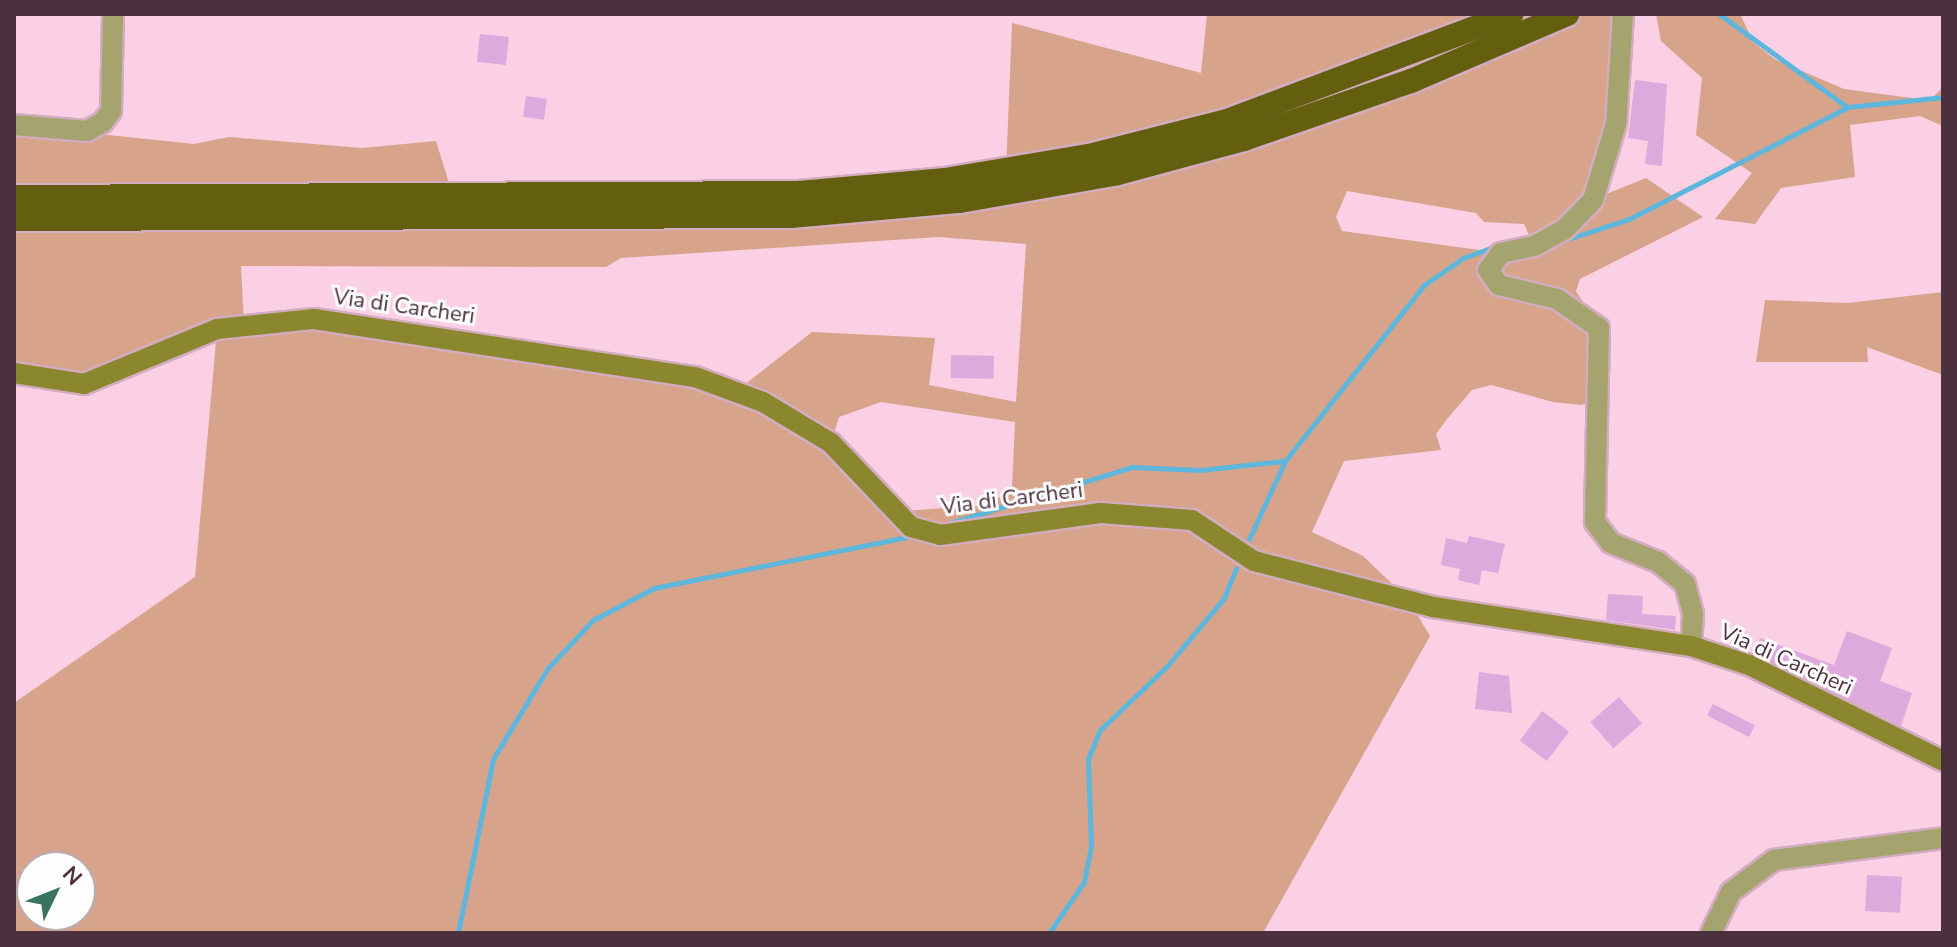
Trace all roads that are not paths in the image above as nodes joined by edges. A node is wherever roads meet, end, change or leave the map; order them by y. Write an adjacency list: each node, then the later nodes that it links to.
1 (113, 14): 5 (street)
2 (1512, 14): 6 (highway)
3 (1567, 14): 7 (highway)
4 (1623, 14): 9 (street)
5 (14, 125)
6 (14, 197)
7 (14, 219)
8 (14, 373): 9 (street, Via di Carcheri)
9 (1691, 646): 10 (street, Via di Carcheri)
10 (1943, 761)
11 (1943, 838): 12 (street)
12 (1711, 933)

